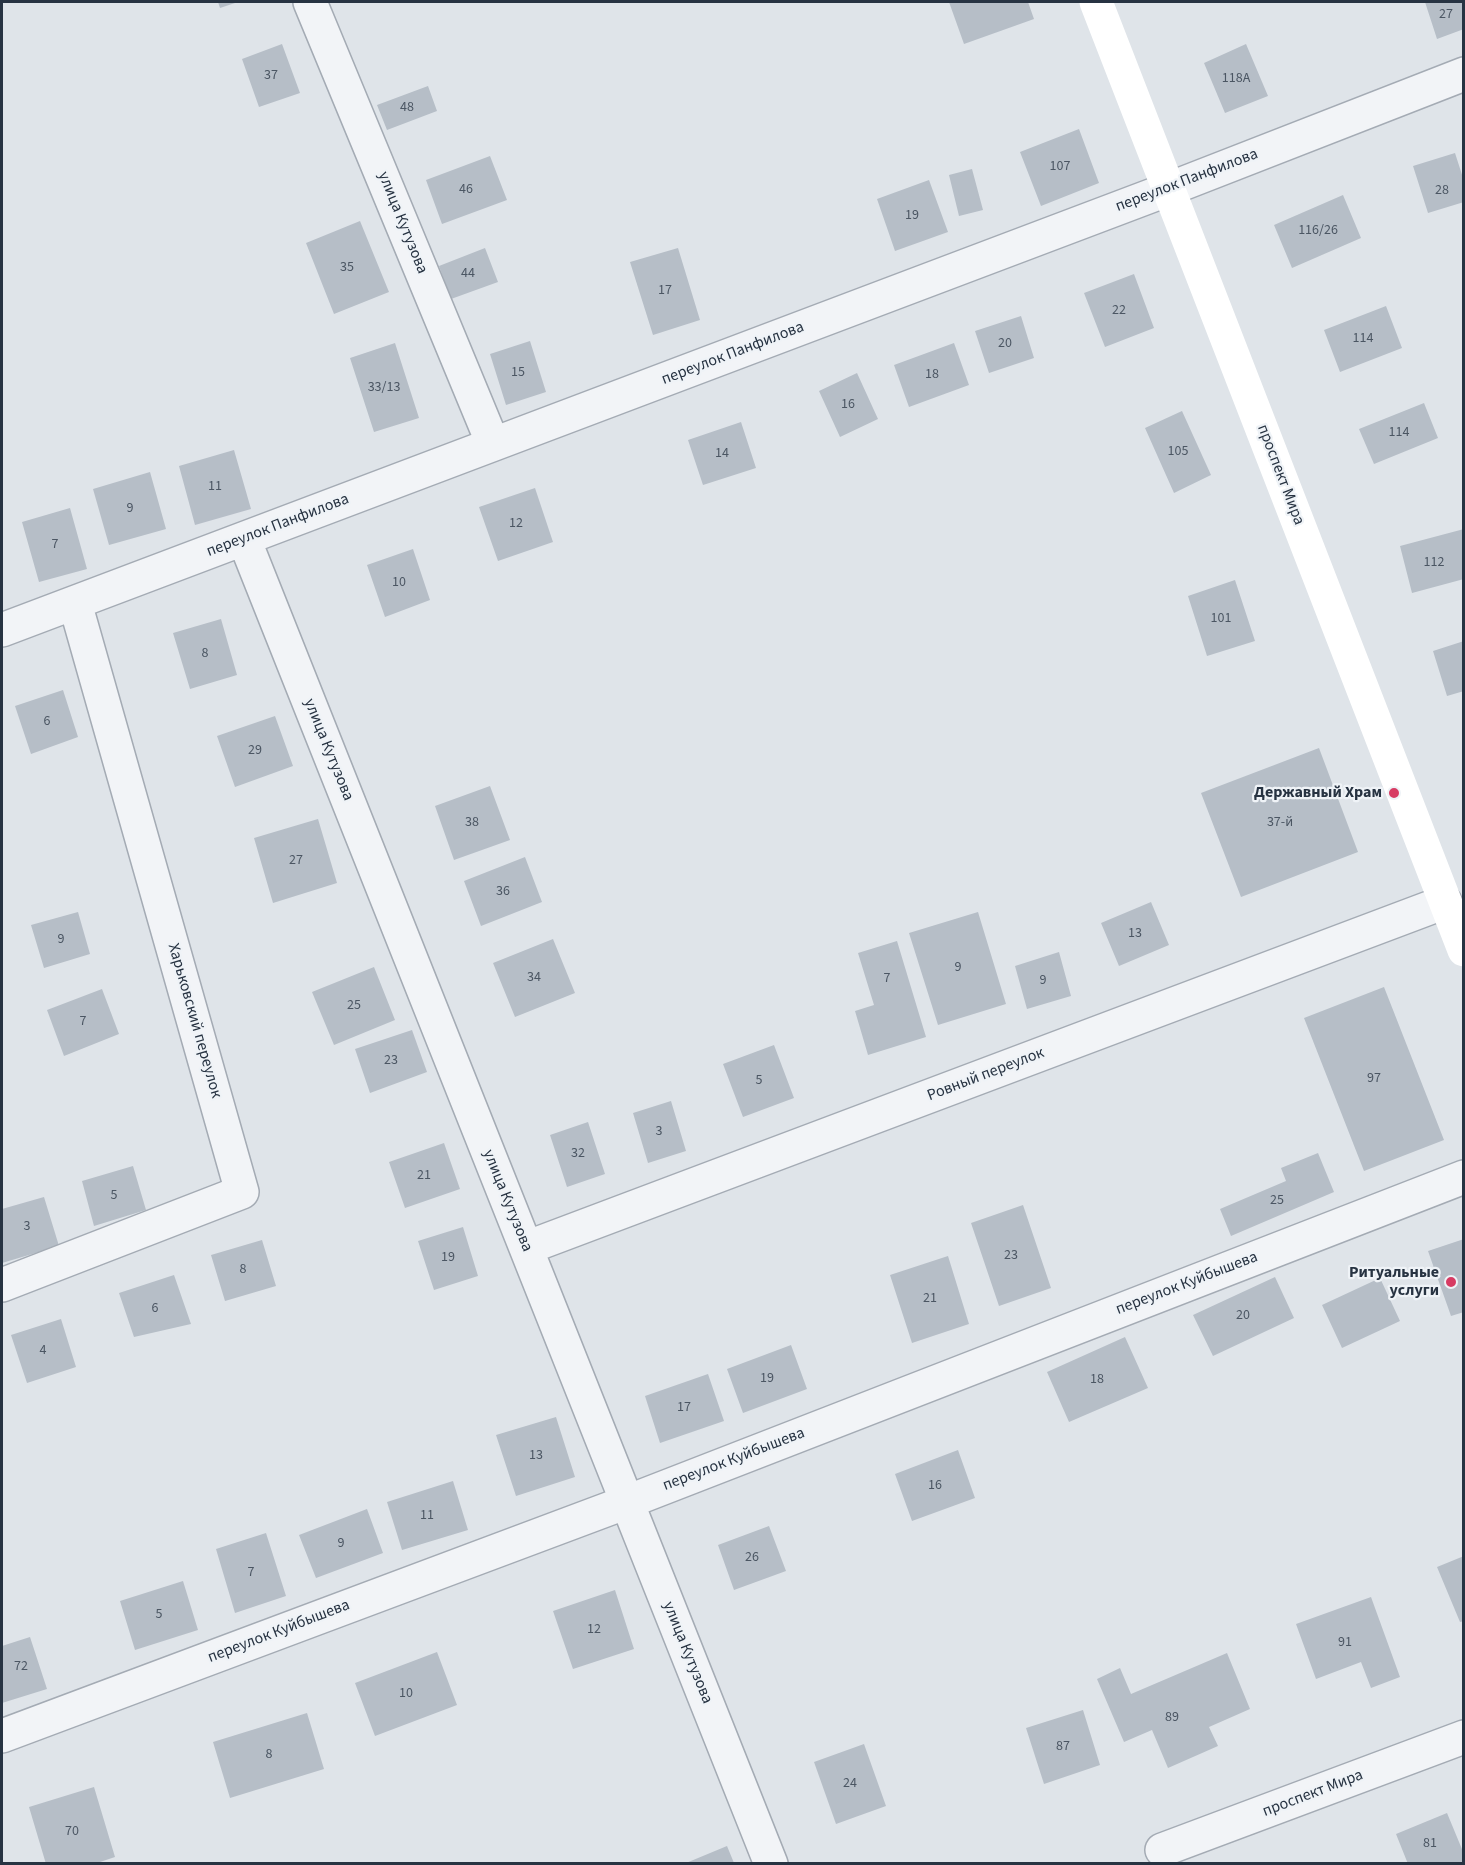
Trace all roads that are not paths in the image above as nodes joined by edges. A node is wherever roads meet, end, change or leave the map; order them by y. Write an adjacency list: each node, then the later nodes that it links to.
1 (310, 2): 5 (street, улица Кутузова)
2 (1096, 2): 4 (main road, проспект Мира)
3 (1464, 74): 4 (street, переулок Панфилова)
4 (1169, 189): 5 (street, переулок Панфилова); 9 (main road, проспект Мира)
5 (493, 444): 6 (street, переулок Панфилова)
6 (244, 539): 7 (street, переулок Панфилова); 12 (street, улица Кутузова)
7 (75, 603): 8 (street, переулок Панфилова); 13 (street, Харьковский переулок)
8 (2, 630)
9 (1445, 902): 10 (main road, проспект Мира); 12 (street, Ровный переулок)
10 (1464, 950)
11 (1464, 1177): 14 (street, переулок Куйбышева)
12 (526, 1248): 14 (street, улица Кутузова)
13 (2, 1285)
14 (627, 1502): 15 (street, переулок Куйбышева); 18 (street, улица Кутузова)
15 (2, 1736)
16 (1464, 1737): 17 (street, проспект Мира)
17 (1162, 1850)
18 (771, 1863)

